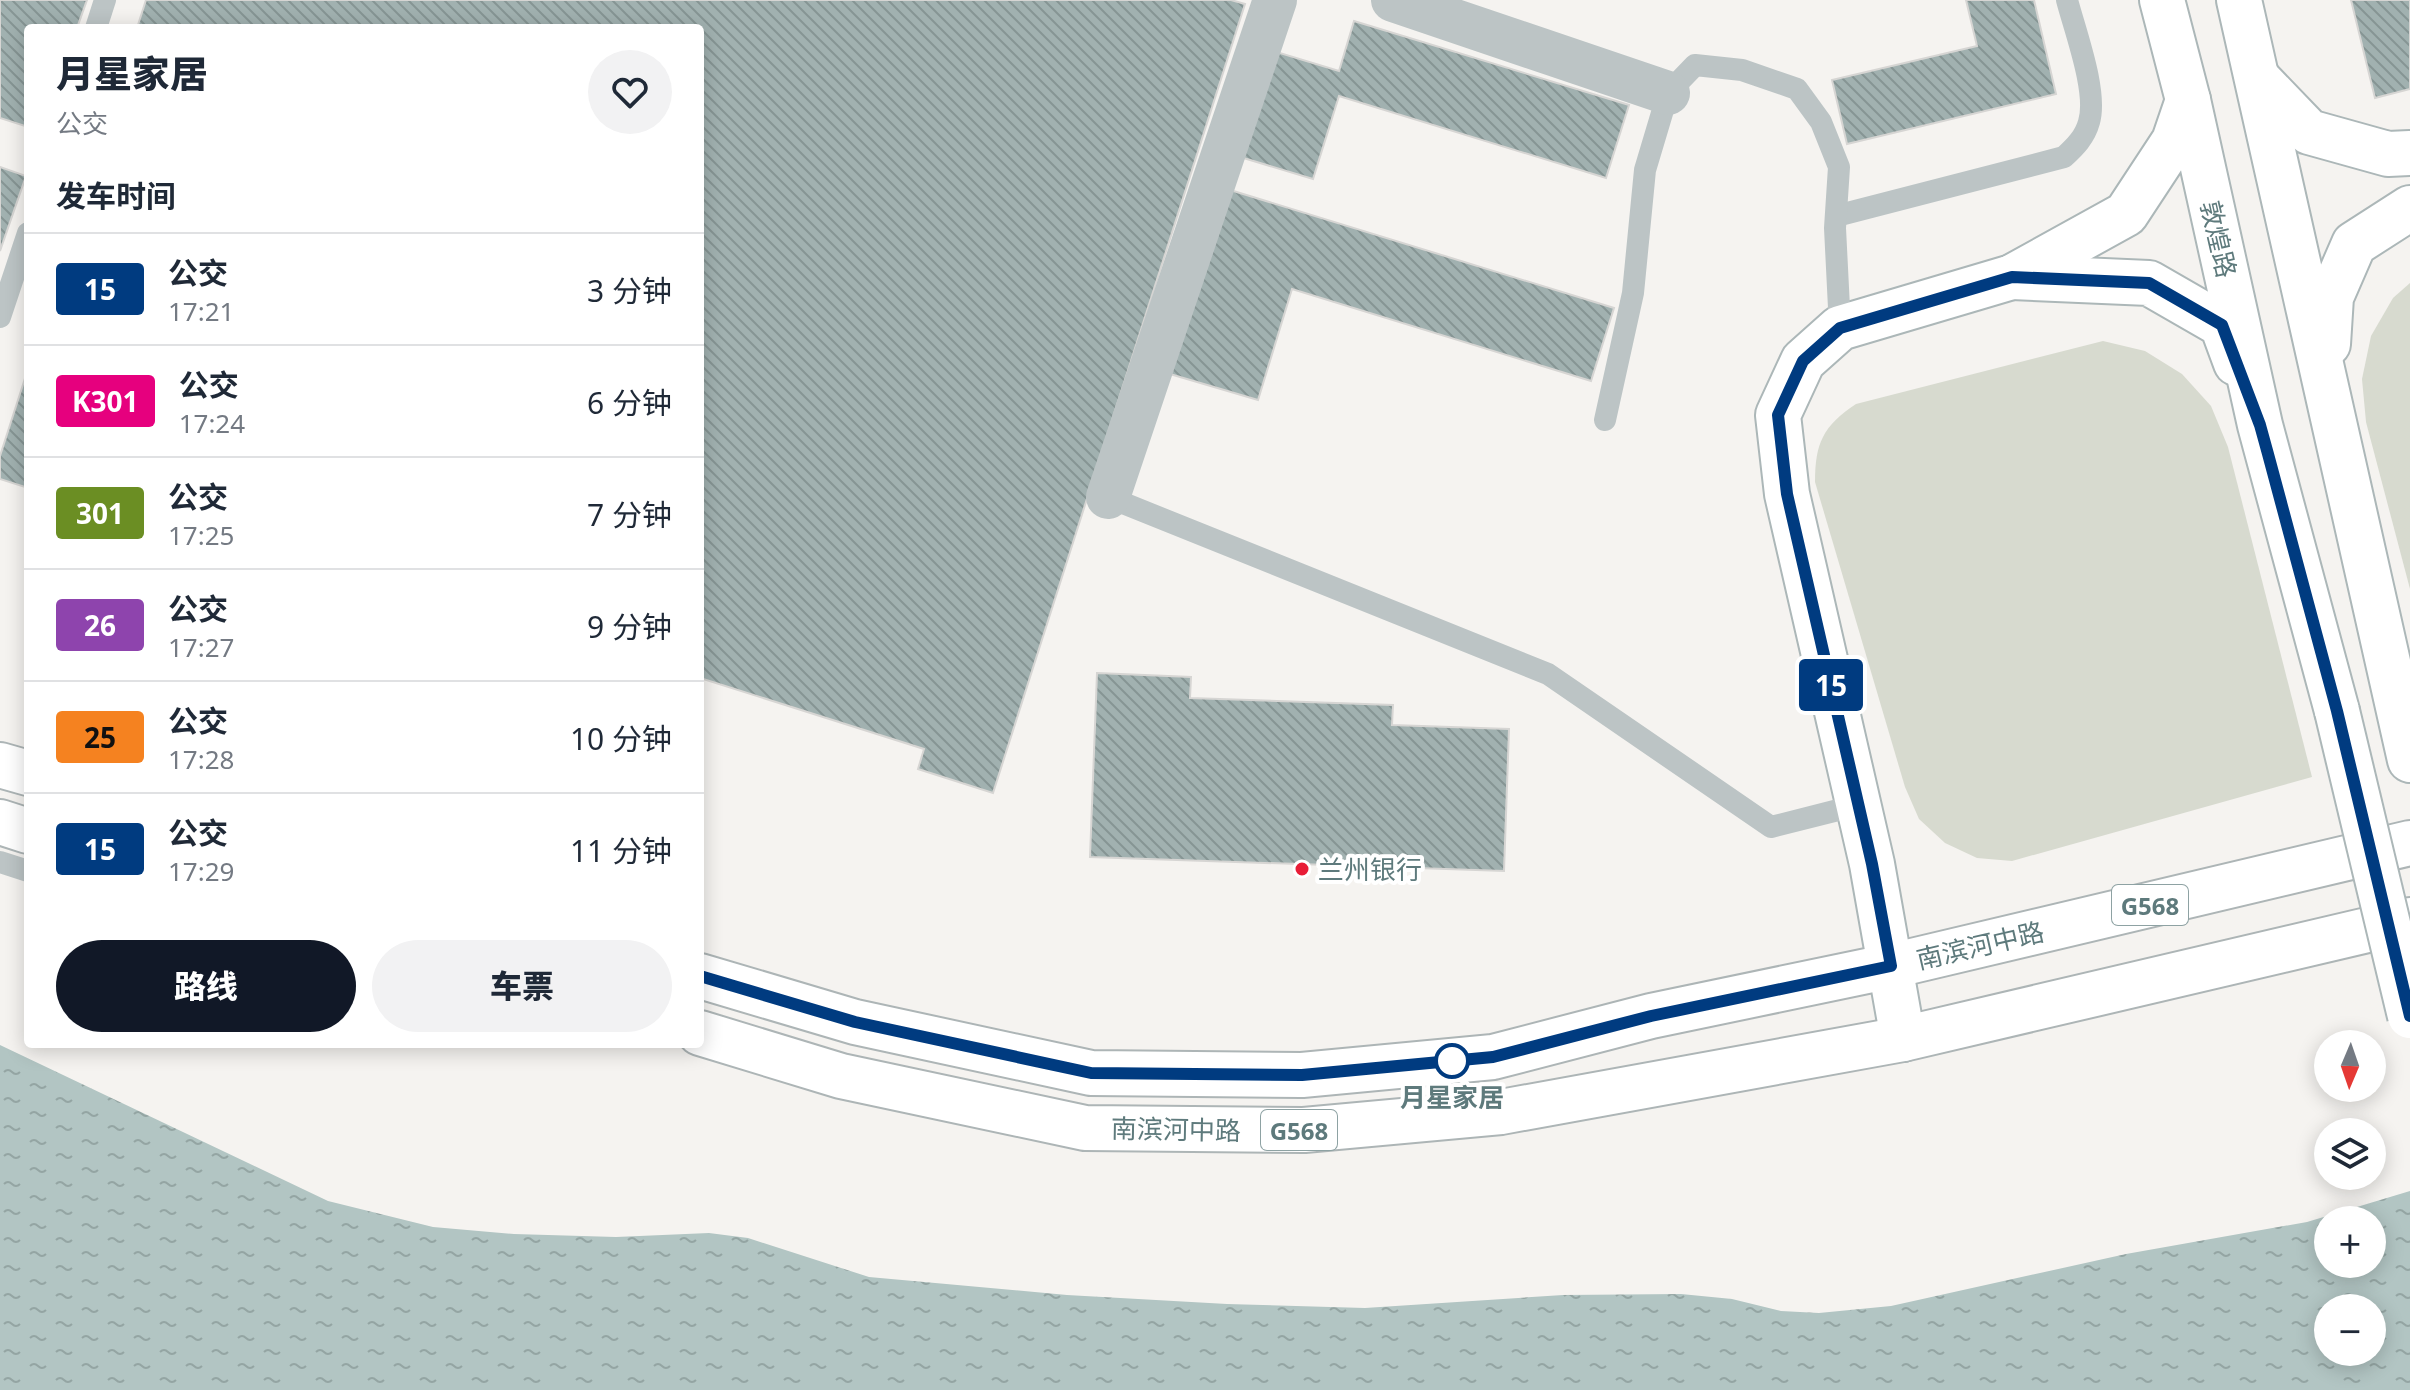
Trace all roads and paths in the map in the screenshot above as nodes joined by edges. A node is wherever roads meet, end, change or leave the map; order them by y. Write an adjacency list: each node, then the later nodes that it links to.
1 (105, 0): 7 (lane)
2 (1275, 0): 21 (street)
3 (1393, 0): 9 (street)
4 (2067, 0): 13 (lane)
5 (2162, 0): 10 (main road, 敦煌路)
6 (2239, 0): 8 (main road)
7 (97, 24)
8 (2258, 79): 11 (main road); 18 (main road)
9 (1668, 93): 13 (lane); 19 (lane)
10 (2188, 100): 15 (main road); 20 (main road, 敦煌路)
11 (2410, 153)
12 (2410, 208): 18 (main road)
13 (1836, 216): 17 (lane)
14 (24, 245): 16 (lane)
15 (2012, 277): 17 (main road); 20 (main road)
16 (0, 317)
17 (1840, 328): 25 (main road)
18 (2325, 379): 22 (main road)
19 (1605, 420)
20 (2260, 425): 34 (main road, 敦煌路, bridge)
21 (1108, 497): 25 (lane)
22 (2410, 760)
23 (0, 765): 24 (main road)
24 (24, 772)
25 (1858, 805): 32 (main road)
26 (0, 822): 27 (main road)
27 (24, 830)
28 (2410, 843): 32 (main road, 南滨河中路 / G568)
29 (0, 862): 30 (lane)
30 (24, 870)
31 (2410, 920): 36 (main road, 南滨河中路 / G568)
32 (1891, 966): 33 (main road, 南滨河中路 / G568); 36 (main road)
33 (704, 977)
34 (2410, 1016)
35 (704, 1034): 36 (main road, 南滨河中路 / G568)
36 (1903, 1039)

